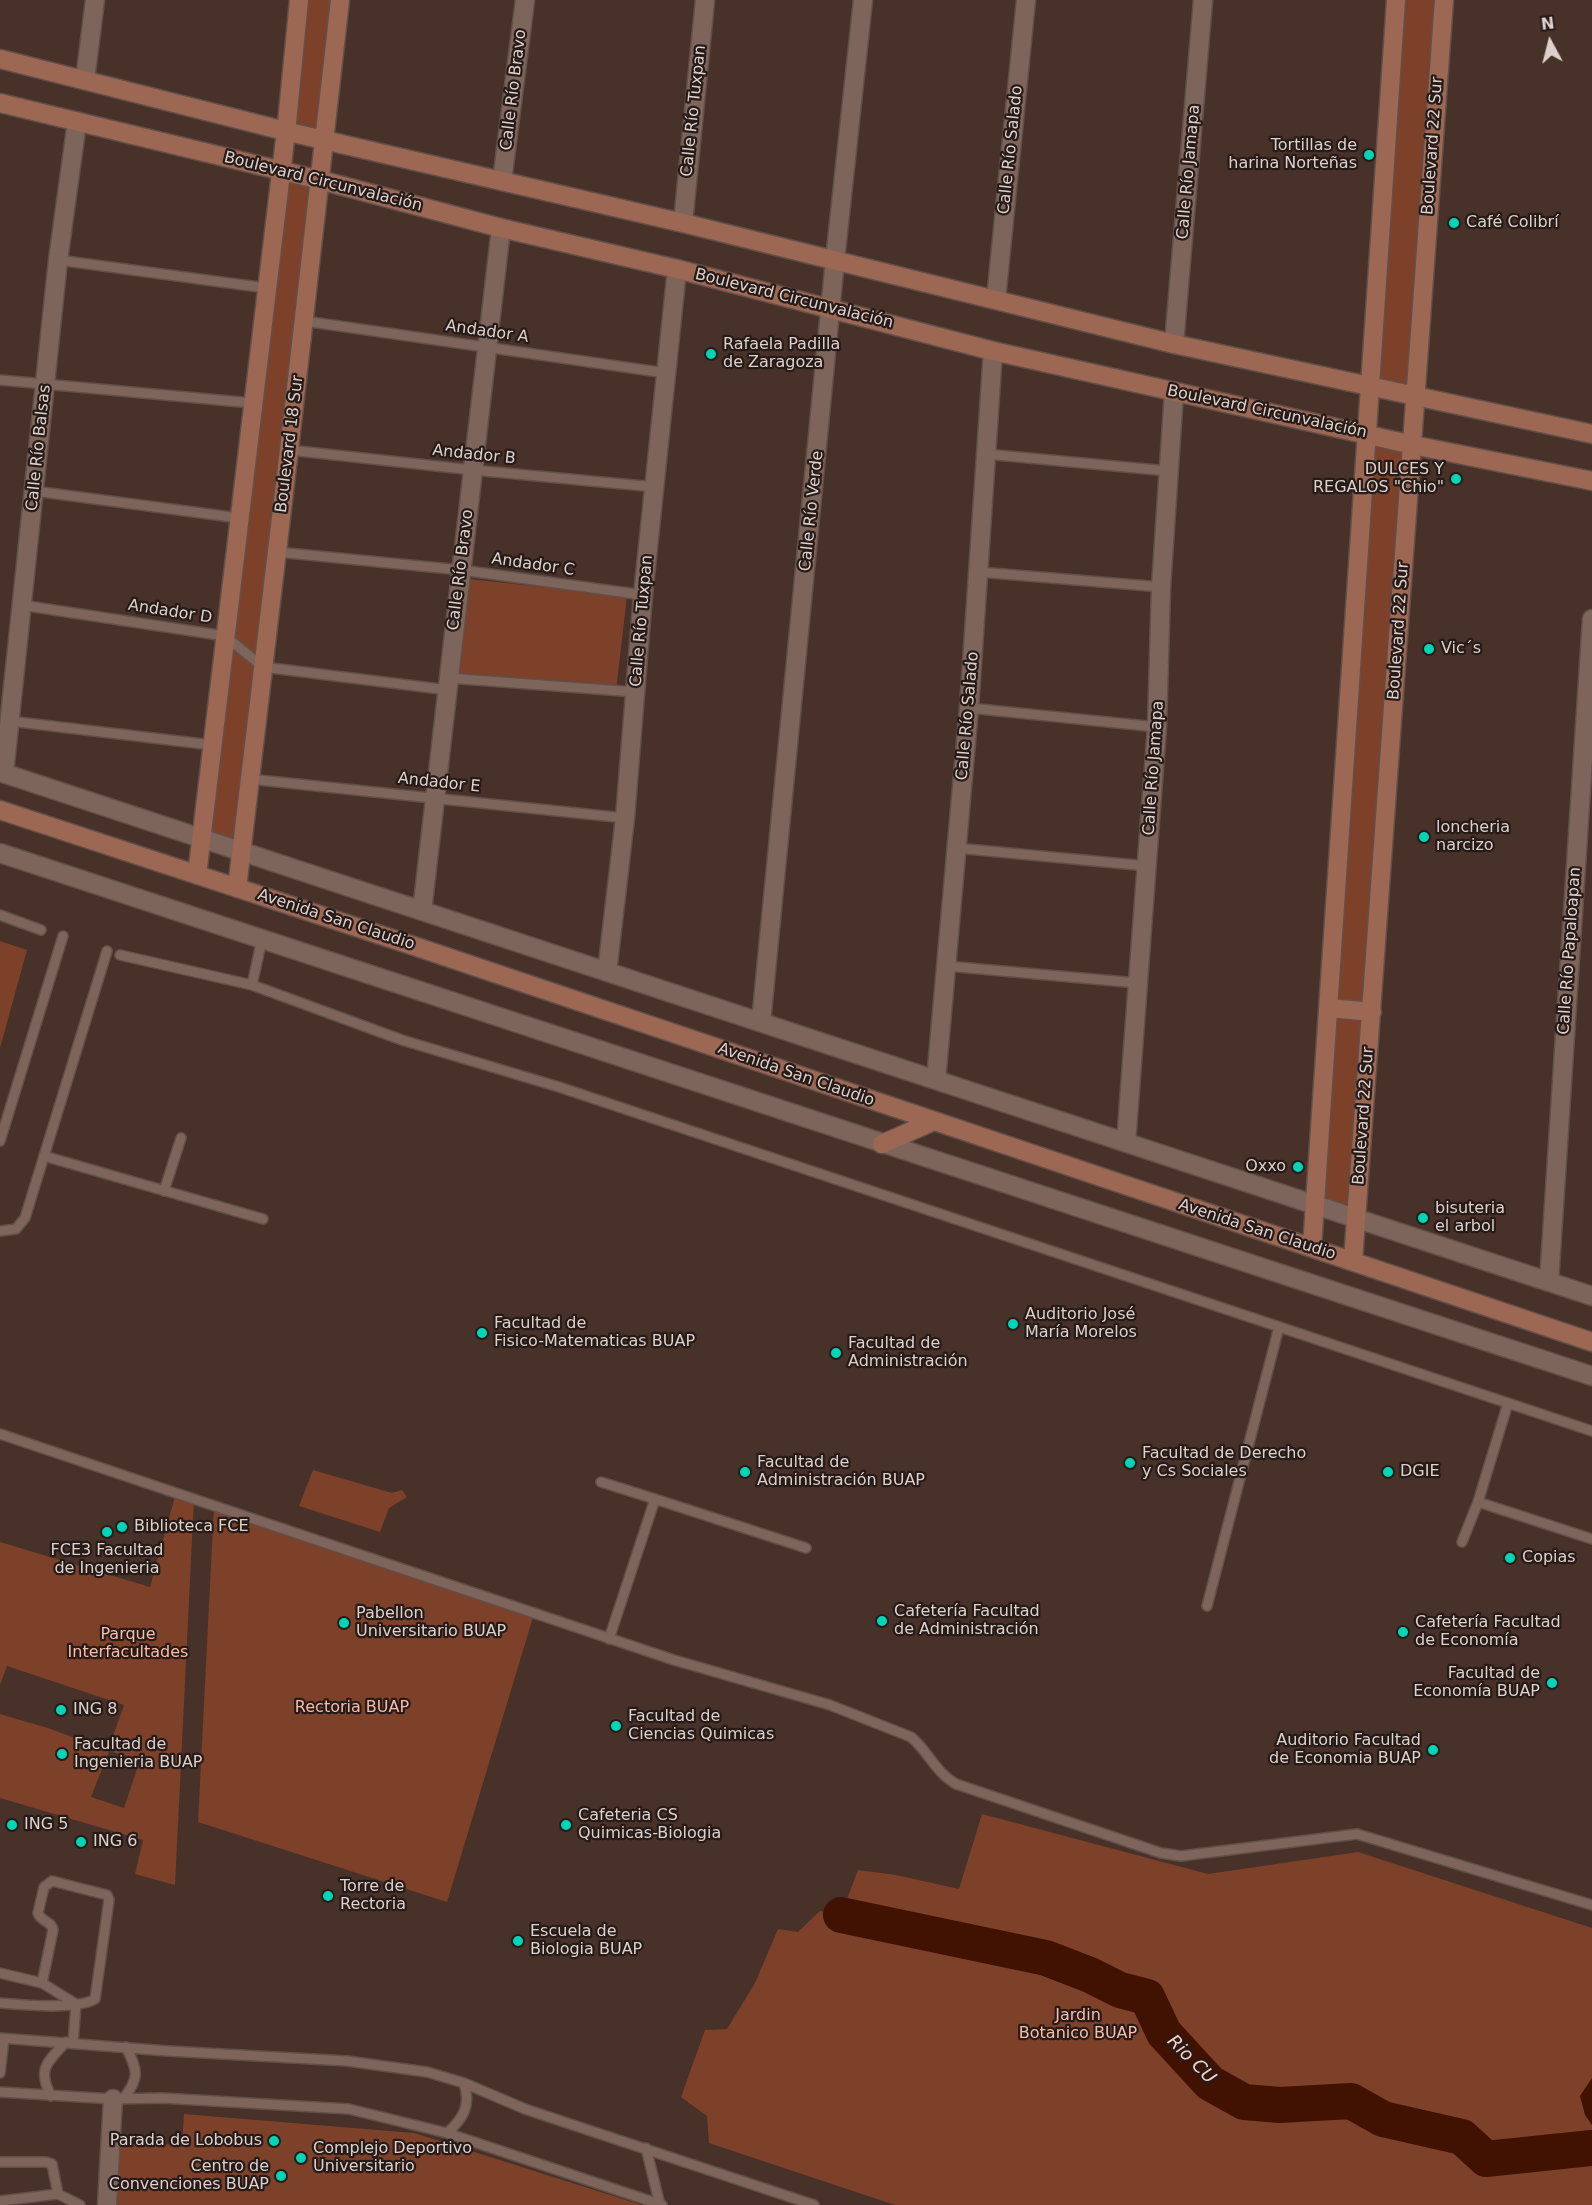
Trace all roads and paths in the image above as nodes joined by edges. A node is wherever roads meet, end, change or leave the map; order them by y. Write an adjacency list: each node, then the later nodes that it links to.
1 (95, 0): 12 (street)
2 (299, 0): 15 (street)
3 (340, 0): 16 (street, Boulevard 18 Sur)
4 (525, 0): 19 (street, Calle Río Bravo)
5 (705, 0): 20 (street, Calle Río Tuxpan)
6 (863, 0): 23 (street, Calle Río Verde)
7 (1026, 0): 26 (street, Calle Río Salado)
8 (1203, 0): 29 (street, Calle Río Jamapa)
9 (1396, 0): 35 (street)
10 (1444, 0): 37 (street, Boulevard 22 Sur)
11 (0, 59): 12 (street)
12 (85, 80): 15 (street)
13 (0, 103): 14 (street, Boulevard Circunvalación)
14 (77, 122): 17 (street, Boulevard Circunvalación); 22 (street, Calle Río Balsas)
15 (285, 131): 16 (street); 17 (street)
16 (324, 141): 18 (street, Boulevard 18 Sur); 19 (street)
17 (281, 171): 18 (street, Boulevard Circunvalación); 25 (street)
18 (320, 180): 21 (street, Boulevard Circunvalación); 28 (street, Boulevard 18 Sur)
19 (502, 181): 20 (street)
20 (683, 223): 23 (street)
21 (501, 228): 24 (street, Boulevard Circunvalación); 30 (street, Calle Río Bravo)
22 (58, 260): 25 (lane); 34 (street, Calle Río Balsas)
23 (835, 260): 26 (street); 27 (street, Calle Río Verde)
24 (677, 269): 27 (street, Boulevard Circunvalación); 32 (street, Calle Río Tuxpan)
25 (266, 288): 38 (street)
26 (996, 299): 29 (street)
27 (832, 308): 31 (street, Boulevard Circunvalación); 90 (street, Calle Río Verde)
28 (304, 321): 30 (lane, Andador A); 42 (street, Boulevard 18 Sur)
29 (1174, 344): 35 (street)
30 (487, 347): 32 (lane, Andador A); 44 (street, Calle Río Bravo)
31 (993, 351): 36 (street, Boulevard Circunvalación); 43 (street, Calle Río Salado)
32 (666, 373): 47 (street, Calle Río Tuxpan)
33 (0, 380): 34 (lane)
34 (46, 384): 38 (lane); 48 (street, Calle Río Balsas)
35 (1371, 386): 37 (street); 39 (street)
36 (1174, 392): 39 (street, Boulevard Circunvalación); 45 (street, Calle Río Jamapa)
37 (1414, 396): 40 (street); 41 (street, Boulevard 22 Sur)
38 (252, 402): 49 (street)
39 (1368, 434): 41 (street, Boulevard Circunvalación); 88 (street)
40 (1592, 434)
41 (1413, 445): 46 (street, Boulevard Circunvalación); 89 (street, Boulevard 22 Sur)
42 (290, 450): 44 (lane, Andador B); 50 (street, Boulevard 18 Sur)
43 (986, 454): 45 (lane); 52 (street, Calle Río Salado)
44 (473, 470): 47 (lane, Andador B); 51 (street, Calle Río Bravo)
45 (1168, 471): 53 (street, Calle Río Jamapa)
46 (1592, 481)
47 (656, 487): 54 (street, Calle Río Tuxpan)
48 (34, 491): 49 (lane); 55 (street, Calle Río Balsas)
49 (239, 518): 57 (street)
50 (277, 552): 51 (lane, Andador C); 58 (street, Boulevard 18 Sur)
51 (461, 570): 54 (lane, Andador C); 59 (street, Calle Río Bravo)
52 (979, 572): 53 (lane); 61 (street, Calle Río Salado)
53 (1161, 587): 63 (street, Calle Río Jamapa)
54 (643, 595): 60 (street, Calle Río Tuxpan)
55 (21, 604): 57 (lane, Andador D); 62 (street, Calle Río Balsas)
56 (1592, 619): 105 (street, Calle Río Papaloapan)
57 (225, 636): 58 (lane, Andador D); 64 (street)
58 (263, 667): 59 (lane); 66 (street, Boulevard 18 Sur)
59 (448, 684): 60 (lane); 67 (street, Calle Río Bravo)
60 (635, 692): 69 (street, Calle Río Tuxpan)
61 (969, 708): 63 (lane); 71 (street, Calle Río Salado)
62 (9, 720): 64 (lane); 65 (street, Calle Río Balsas)
63 (1158, 727): 74 (street, Calle Río Jamapa)
64 (212, 745): 70 (street)
65 (2, 773): 70 (street)
66 (249, 779): 67 (lane, Andador E); 72 (street, Boulevard 18 Sur)
67 (435, 798): 69 (lane, Andador E); 77 (street, Calle Río Bravo)
68 (0, 810): 75 (street, Avenida San Claudio)
69 (625, 818): 85 (street, Calle Río Tuxpan)
70 (201, 838): 72 (street); 75 (street)
71 (956, 848): 74 (lane); 84 (street, Calle Río Salado)
72 (241, 851): 76 (street, Boulevard 18 Sur); 77 (street)
73 (0, 853): 81 (street, Avenida San Claudio)
74 (1147, 866): 86 (street, Calle Río Jamapa)
75 (196, 875): 76 (street, Avenida San Claudio)
76 (237, 888): 92 (street, Avenida San Claudio)
77 (422, 911): 85 (street)
78 (0, 915): 79 (lane)
79 (40, 930)
80 (63, 936): 94 (lane)
81 (262, 939): 87 (lane); 96 (street, Avenida San Claudio)
82 (107, 951): 97 (lane)
83 (120, 955): 87 (lane)
84 (946, 966): 86 (lane); 91 (street, Calle Río Salado)
85 (607, 972): 90 (street)
86 (1138, 984): 95 (street, Calle Río Jamapa)
87 (252, 985): 107 (lane)
88 (1329, 1008): 89 (street); 99 (street)
89 (1372, 1012): 101 (street, Boulevard 22 Sur)
90 (760, 1022): 91 (street)
91 (936, 1080): 95 (street)
92 (933, 1121): 96 (street); 103 (street, Avenida San Claudio)
93 (182, 1138): 98 (lane)
94 (0, 1141)
95 (1126, 1143): 99 (street)
96 (882, 1144): 109 (street, Avenida San Claudio)
97 (44, 1156): 98 (lane); 102 (lane)
98 (164, 1191): 100 (lane)
99 (1315, 1205): 101 (street); 103 (street)
100 (263, 1219)
101 (1357, 1219): 104 (street, Boulevard 22 Sur); 105 (street)
102 (0, 1231)
103 (1312, 1248): 104 (street, Avenida San Claudio)
104 (1353, 1262): 108 (street, Avenida San Claudio)
105 (1549, 1282): 106 (street)
106 (1592, 1296)
107 (1279, 1327): 110 (lane); 119 (lane)
108 (1592, 1342)
109 (1592, 1376)
110 (1508, 1403): 111 (lane); 115 (lane)
111 (1592, 1431)
112 (0, 1434): 120 (lane)
113 (601, 1482): 114 (lane)
114 (655, 1499): 118 (lane); 120 (lane)
115 (1478, 1502): 116 (lane); 117 (lane)
116 (1592, 1539)
117 (1462, 1542)
118 (806, 1548)
119 (1207, 1606)
120 (609, 1639): 121 (lane)
121 (1592, 1905)
122 (0, 1973): 123 (lane)
123 (42, 1983): 125 (lane); 125 (lane)
124 (0, 2003): 125 (lane)
125 (76, 2004): 127 (lane)
126 (2, 2038): 127 (lane); 129 (lane)
127 (69, 2043): 128 (lane); 132 (lane)
128 (126, 2047): 130 (lane); 133 (lane)
129 (0, 2073)
130 (464, 2084): 134 (lane); 135 (lane)
131 (0, 2092): 132 (lane)
132 (51, 2096): 133 (lane)
133 (118, 2099): 134 (lane); 140 (street)
134 (447, 2133): 141 (lane)
135 (646, 2148): 141 (lane); 142 (lane)
136 (0, 2162): 137 (lane)
137 (58, 2194): 138 (lane); 139 (lane)
138 (0, 2200)
139 (80, 2205)
140 (107, 2205)
141 (661, 2205)
142 (814, 2205)

